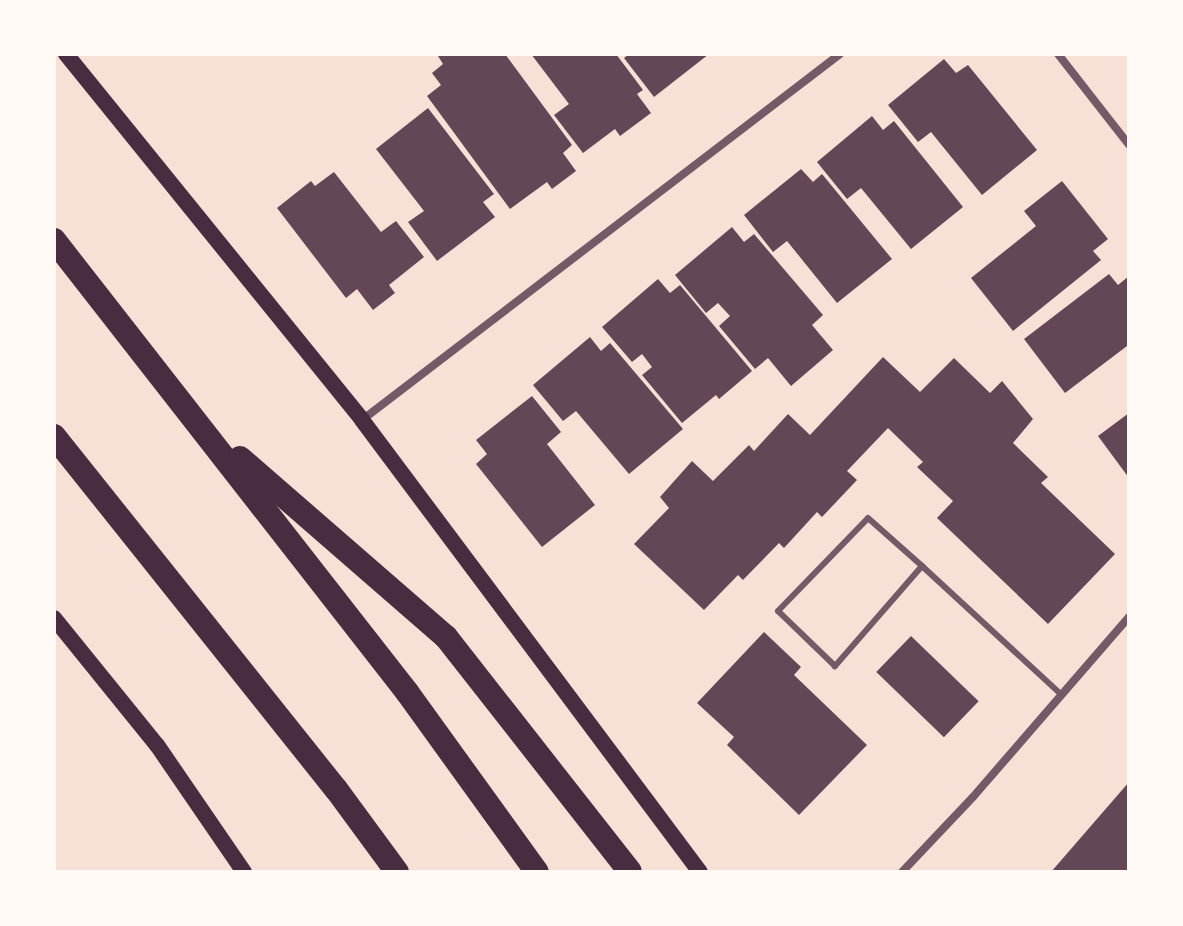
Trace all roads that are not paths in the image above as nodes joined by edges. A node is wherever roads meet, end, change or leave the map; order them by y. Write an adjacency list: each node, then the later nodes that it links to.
1 (66, 54): 6 (main road)
2 (840, 54): 6 (street)
3 (1058, 54): 4 (street)
4 (1129, 145)
5 (54, 240): 7 (highway)
6 (362, 420): 19 (main road)
7 (199, 422): 17 (highway); 18 (highway)
8 (54, 436): 13 (highway)
9 (922, 566): 9 (lane); 12 (lane)
10 (1129, 617): 12 (street)
11 (54, 618): 14 (main road)
12 (1062, 695): 20 (street)
13 (336, 789): 15 (highway); 16 (highway)
14 (244, 872)
15 (375, 872)
16 (397, 872)
17 (537, 872)
18 (630, 872)
19 (700, 872)
20 (902, 872)

